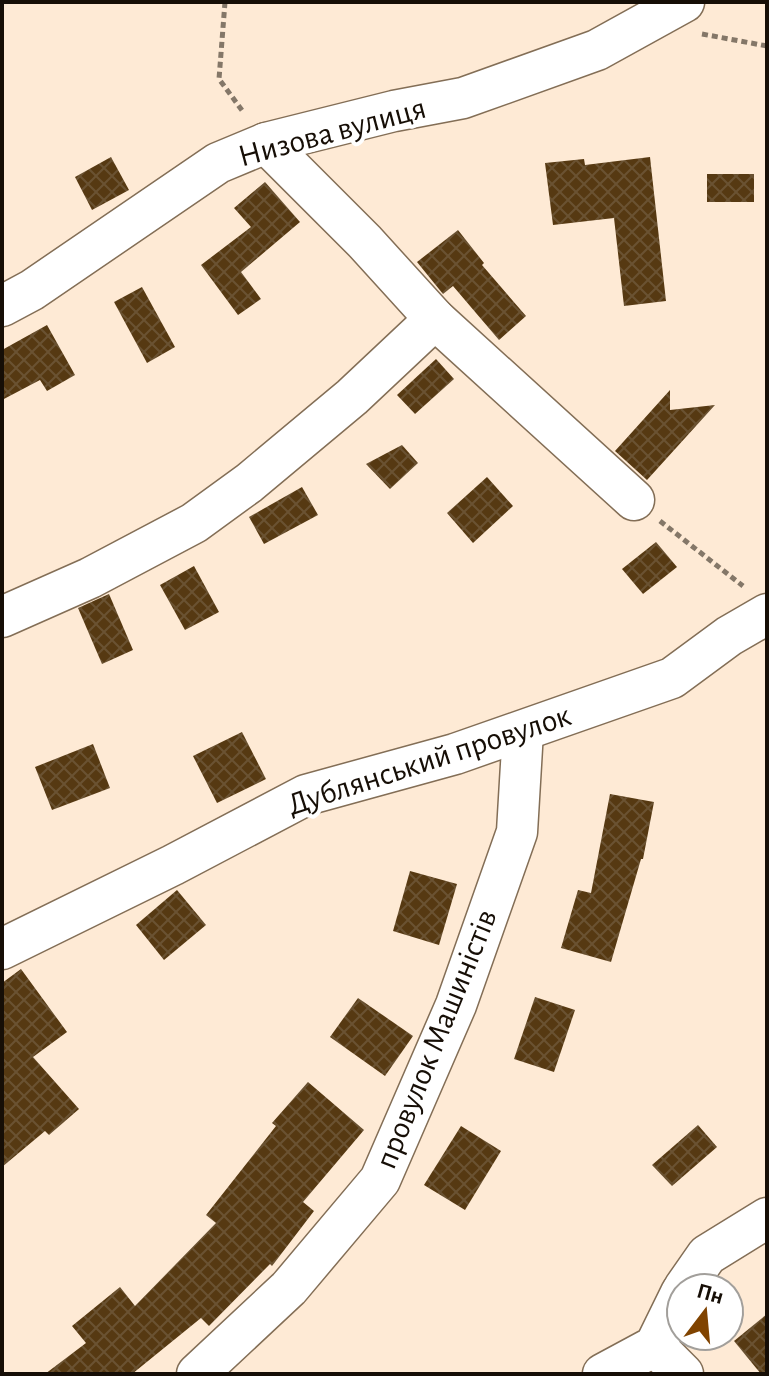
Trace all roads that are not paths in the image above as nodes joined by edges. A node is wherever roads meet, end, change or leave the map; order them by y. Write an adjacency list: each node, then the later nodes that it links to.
1 (684, 2): 2 (street, Низова вулиця)
2 (266, 143): 3 (street, Низова вулиця); 4 (street)
3 (2, 306)
4 (435, 319): 5 (street); 7 (street)
5 (634, 500)
6 (761, 605): 8 (street, Дублянський провулок)
7 (2, 617)
8 (523, 731): 9 (street, Дублянський провулок); 14 (street, провулок Машиністів)
9 (2, 949)
10 (767, 1218): 11 (street)
11 (695, 1272)
12 (665, 1326): 13 (street)
13 (655, 1346): 15 (street); 16 (street)
14 (197, 1374)
15 (603, 1374)
16 (683, 1374)

